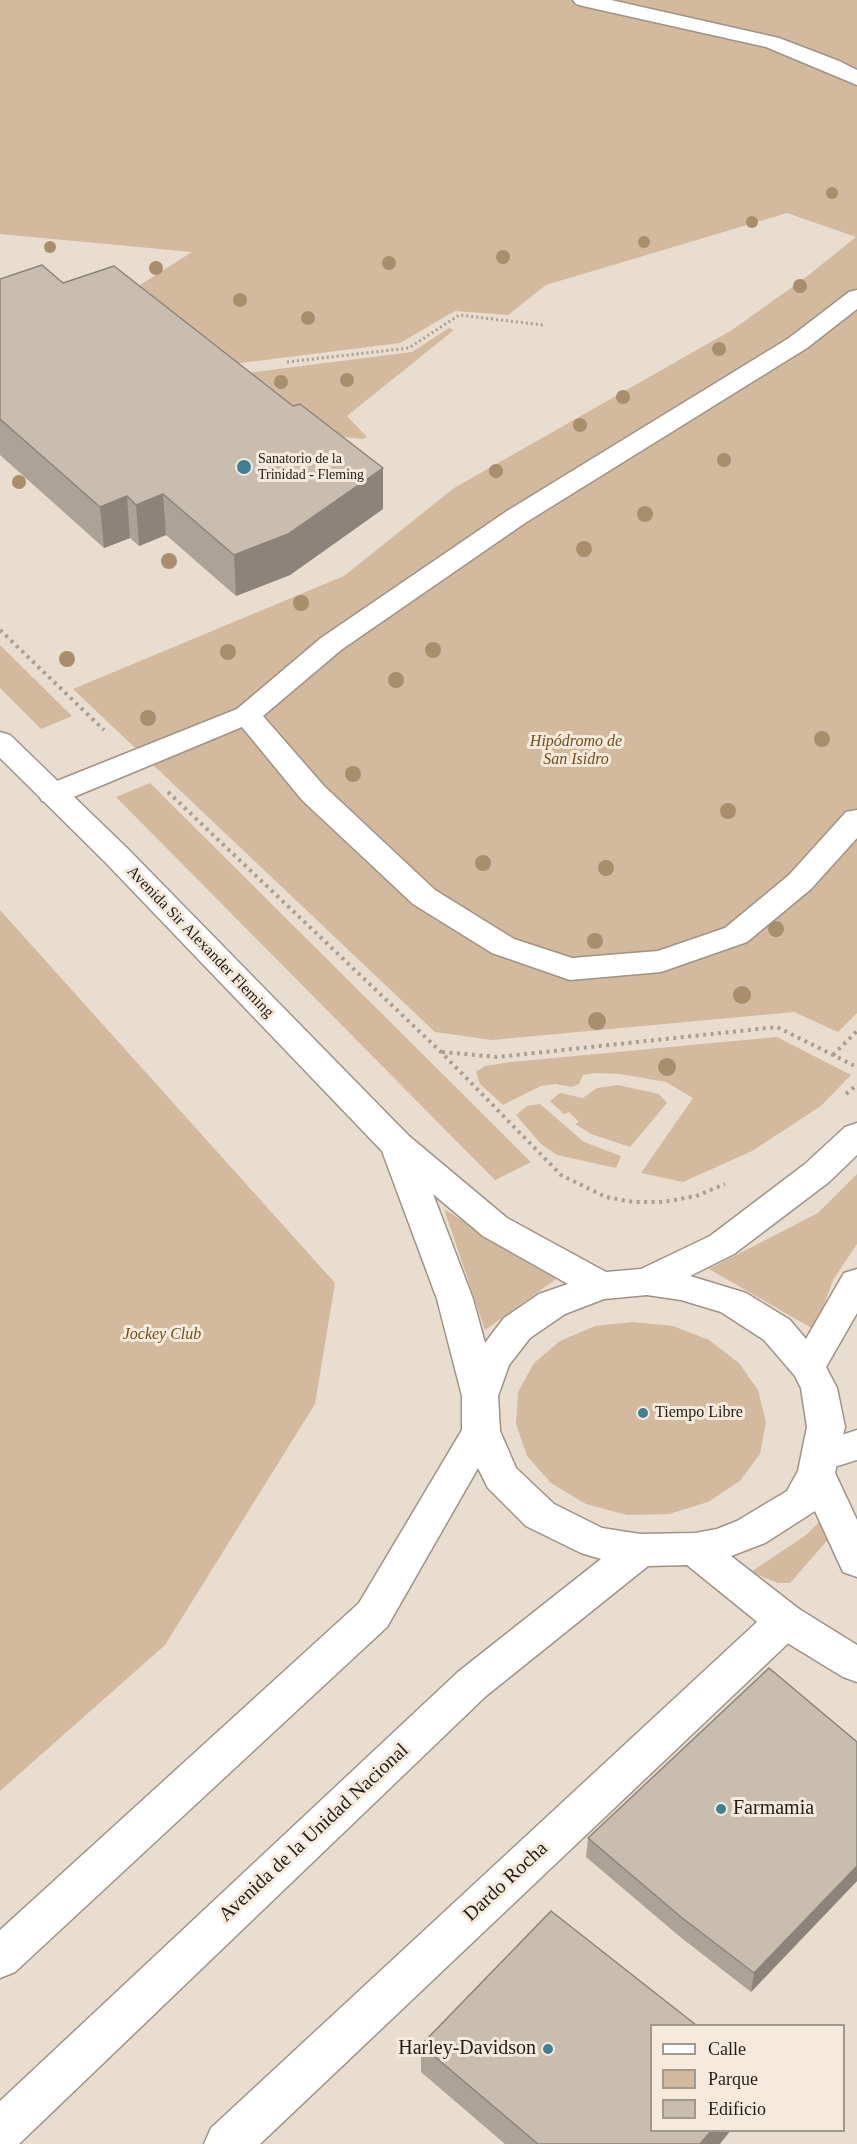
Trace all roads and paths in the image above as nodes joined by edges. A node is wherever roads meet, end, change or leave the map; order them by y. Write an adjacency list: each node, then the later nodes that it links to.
1 (583, 0): 2 (main road)
2 (857, 79)
3 (857, 297): 7 (main road)
4 (543, 325): 5 (path)
5 (287, 362)
6 (0, 630): 9 (path)
7 (247, 715): 9 (main road); 11 (main road)
8 (0, 741): 10 (main road, Avenida Sir Alexander Fleming)
9 (135, 760): 10 (main road); 13 (path)
10 (53, 794): 19 (main road, Avenida Sir Alexander Fleming)
11 (857, 819)
12 (857, 1031): 14 (path)
13 (441, 1052): 14 (path); 20 (path)
14 (833, 1055): 15 (path)
15 (857, 1067)
16 (857, 1085): 17 (path)
17 (839, 1100)
18 (857, 1135): 21 (main road)
19 (397, 1145): 23 (main road, Avenida Sir Alexander Fleming); 25 (main road, Avenida Sir Alexander Fleming)
20 (731, 1182)
21 (647, 1282): 23 (main road); 24 (main road)
22 (857, 1282): 24 (main road)
23 (601, 1286): 25 (main road)
24 (808, 1367): 27 (main road)
25 (480, 1414): 29 (main road, Avenida Sir Alexander Fleming); 33 (main road)
26 (857, 1446): 27 (main road)
27 (819, 1465): 28 (main road, Avenida Sir Alexander Fleming); 30 (main road)
28 (694, 1549): 29 (main road, Avenida Sir Alexander Fleming); 31 (main road)
29 (640, 1550): 34 (main road, Avenida de la Unidad Nacional)
30 (857, 1561)
31 (785, 1621): 32 (main road); 35 (main road, Dardo Rocha)
32 (857, 1665)
33 (0, 1958)
34 (0, 2131)
35 (227, 2144)

